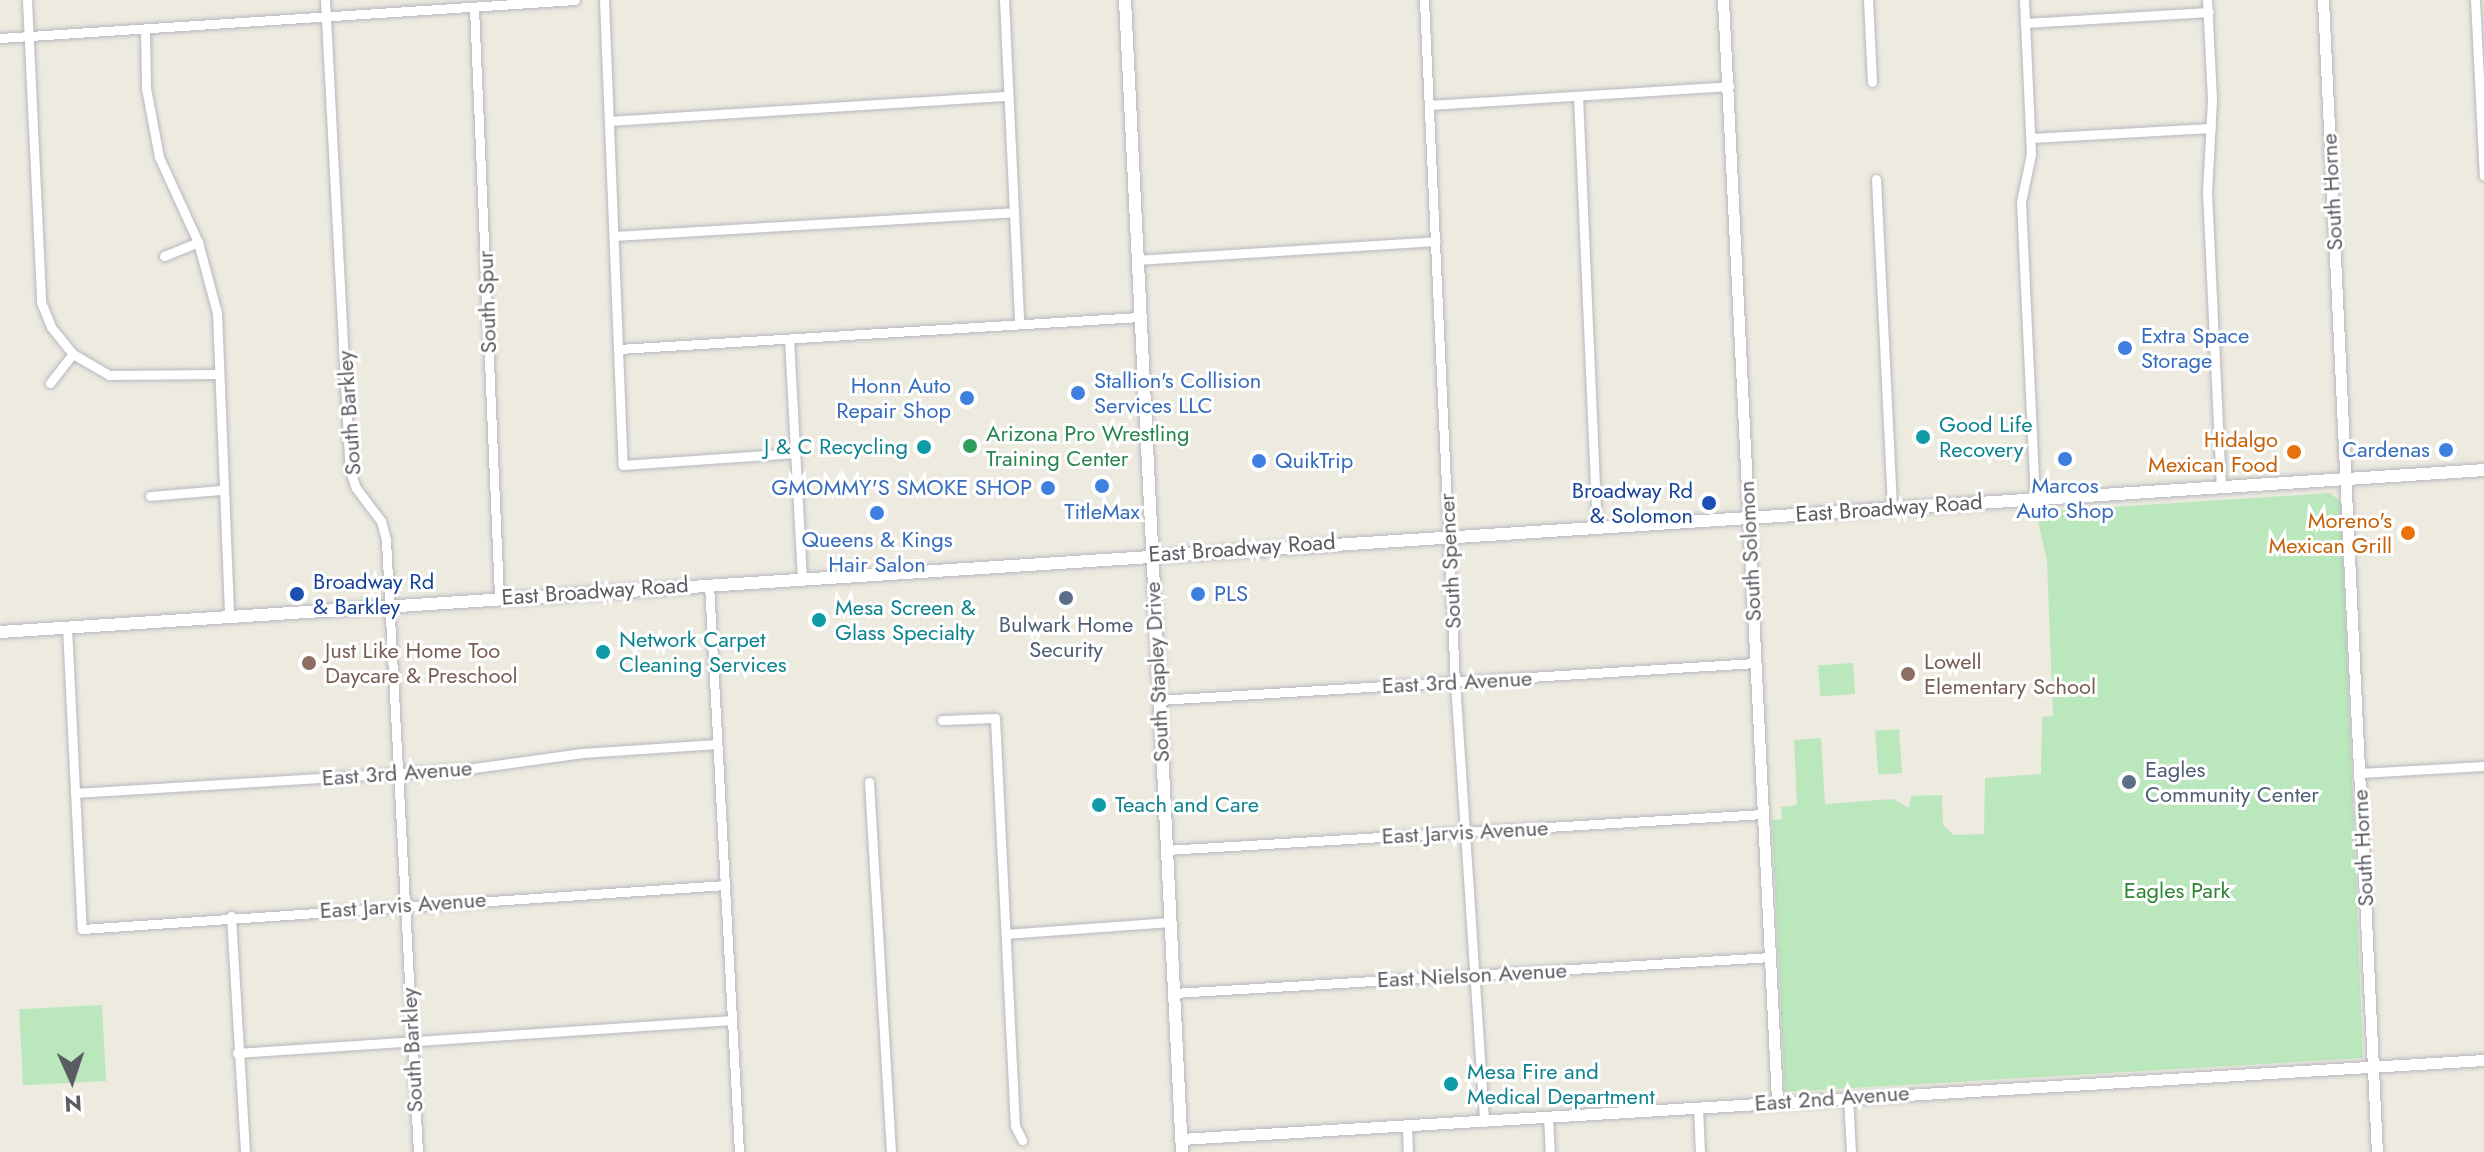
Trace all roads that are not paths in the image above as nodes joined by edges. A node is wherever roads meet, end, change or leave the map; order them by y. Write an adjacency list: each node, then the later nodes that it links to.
1 (27, 0): 19 (street)
2 (325, 0): 16 (street, South Barkley)
3 (575, 0): 14 (street)
4 (604, 0): 26 (street)
5 (1004, 0): 23 (street)
6 (1125, 0): 36 (main road, South Stapley Drive)
7 (1424, 0): 25 (street, South Spencer)
8 (1723, 0): 22 (street, South Solomon)
9 (1868, 0): 21 (street)
10 (2024, 0): 17 (street)
11 (2207, 0): 15 (street)
12 (2323, 0): 46 (street, South Horne)
13 (2475, 0): 29 (street)
14 (474, 7): 16 (street); 58 (street, South Spur)
15 (2209, 12): 17 (street); 27 (street)
16 (326, 17): 18 (street); 59 (street, South Barkley)
17 (2025, 23): 28 (street)
18 (145, 30): 19 (street); 34 (street)
19 (28, 36): 20 (street); 41 (street)
20 (0, 38)
21 (1872, 82)
22 (1729, 86): 24 (street); 52 (street, South Solomon)
23 (1008, 96): 26 (street); 31 (street)
24 (1578, 96): 25 (street); 53 (street)
25 (1430, 105): 33 (street, South Spencer)
26 (609, 121): 32 (street)
27 (2211, 128): 28 (street); 47 (street)
28 (2031, 138): 50 (street)
29 (2484, 176)
30 (1876, 179): 51 (street)
31 (1013, 212): 32 (street); 38 (street)
32 (614, 236): 40 (street)
33 (1435, 241): 36 (street); 54 (street, South Spencer)
34 (198, 242): 35 (street); 42 (street)
35 (164, 256)
36 (1136, 260): 37 (main road, South Stapley Drive)
37 (1139, 317): 38 (street); 55 (main road, South Stapley Drive)
38 (1019, 324): 39 (street)
39 (789, 339): 40 (street); 44 (street)
40 (619, 349): 44 (street)
41 (73, 354): 42 (street); 43 (street)
42 (218, 374): 48 (street)
43 (50, 383)
44 (795, 453): 56 (street)
45 (2484, 470): 46 (main road, East Broadway Road)
46 (2346, 479): 47 (main road, East Broadway Road); 69 (street, South Horne)
47 (2221, 487): 50 (main road, East Broadway Road)
48 (222, 490): 49 (street); 60 (street)
49 (150, 496)
50 (2035, 498): 51 (main road, East Broadway Road)
51 (1892, 508): 52 (main road, East Broadway Road)
52 (1749, 517): 53 (main road, East Broadway Road); 63 (street, South Solomon)
53 (1597, 526): 54 (main road, East Broadway Road)
54 (1449, 535): 55 (main road, East Broadway Road); 64 (street, South Spencer)
55 (1150, 553): 56 (main road, East Broadway Road); 65 (main road, South Stapley Drive)
56 (802, 578): 57 (main road, East Broadway Road)
57 (709, 584): 58 (main road, East Broadway Road); 67 (street)
58 (499, 597): 59 (main road, East Broadway Road)
59 (390, 606): 60 (main road, East Broadway Road); 70 (street, South Barkley)
60 (229, 616): 61 (main road, East Broadway Road)
61 (67, 627): 62 (main road, East Broadway Road); 72 (street)
62 (0, 632)
63 (1756, 663): 64 (street, East 3rd Avenue); 73 (street, South Solomon)
64 (1455, 682): 65 (street, East 3rd Avenue); 74 (street, South Spencer)
65 (1159, 700): 75 (main road, South Stapley Drive)
66 (942, 720): 80 (street)
67 (717, 744): 70 (street, East 3rd Avenue); 76 (street)
68 (2484, 766): 69 (street)
69 (2360, 773): 88 (street, South Horne)
70 (398, 774): 72 (street, East 3rd Avenue); 77 (street, South Barkley)
71 (869, 782): 100 (street)
72 (75, 793): 78 (street, East Jarvis Avenue)
73 (1764, 814): 74 (street, East Jarvis Avenue); 81 (street, South Solomon)
74 (1465, 832): 75 (street, East Jarvis Avenue); 82 (street, South Spencer)
75 (1166, 850): 79 (main road, South Stapley Drive)
76 (725, 885): 77 (street, East Jarvis Avenue); 84 (street)
77 (404, 905): 78 (street, East Jarvis Avenue); 85 (street, South Barkley)
78 (231, 916): 86 (street)
79 (1170, 922): 80 (street); 83 (main road, South Stapley Drive)
80 (1006, 934): 95 (street)
81 (1771, 957): 82 (street, East Nielson Avenue); 90 (street, South Solomon)
82 (1477, 975): 83 (street, East Nielson Avenue); 93 (street, South Spencer)
83 (1174, 993): 96 (main road, South Stapley Drive)
84 (732, 1020): 85 (street); 99 (street)
85 (411, 1042): 86 (street); 98 (street, South Barkley)
86 (237, 1053): 97 (street)
87 (2484, 1060): 88 (street, East 2nd Avenue)
88 (2373, 1067): 89 (street, East 2nd Avenue); 105 (street, South Horne)
89 (1848, 1097): 90 (street, East 2nd Avenue); 104 (street)
90 (1777, 1101): 91 (street, East 2nd Avenue)
91 (1698, 1107): 92 (street, East 2nd Avenue); 103 (street)
92 (1548, 1117): 93 (street, East 2nd Avenue); 102 (street)
93 (1484, 1122): 94 (street, East 2nd Avenue)
94 (1407, 1127): 96 (street, East 2nd Avenue); 101 (street)
95 (1022, 1140)
96 (1182, 1146)
97 (245, 1152)
98 (418, 1152)
99 (739, 1152)
100 (891, 1152)
101 (1408, 1152)
102 (1550, 1152)
103 (1700, 1152)
104 (1851, 1152)
105 (2377, 1152)

